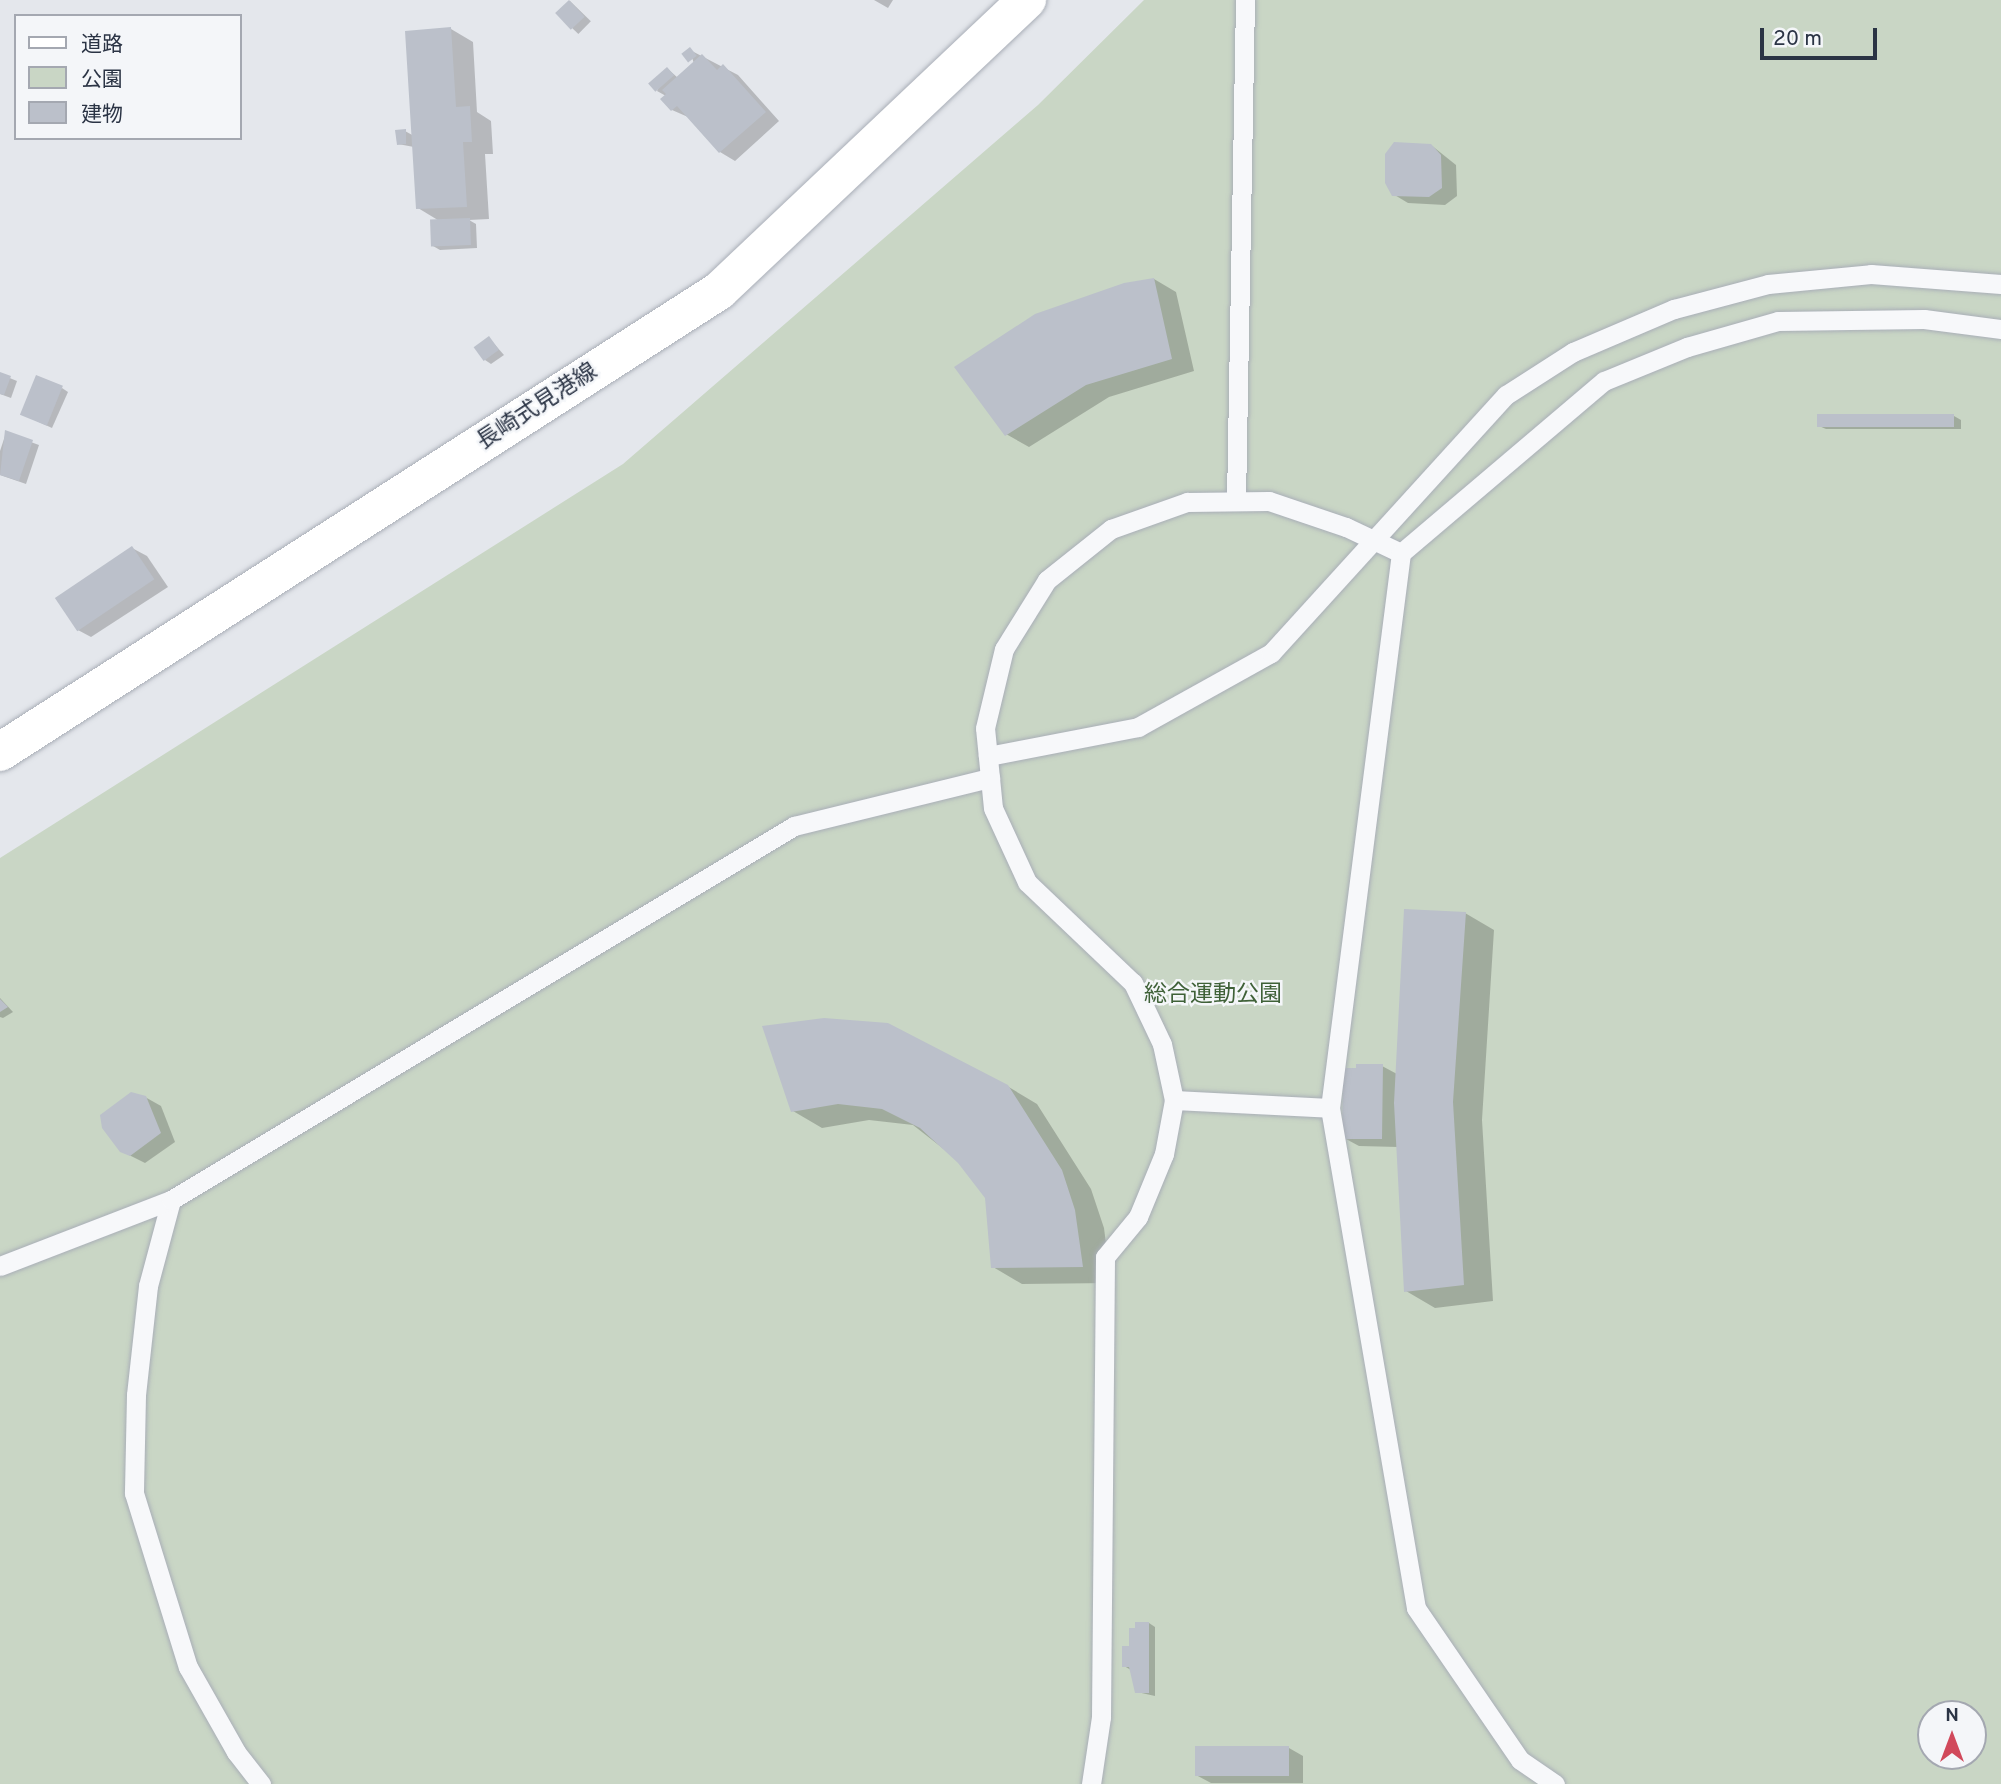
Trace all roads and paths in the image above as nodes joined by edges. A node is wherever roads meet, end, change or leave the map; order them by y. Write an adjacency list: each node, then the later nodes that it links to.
1 (1027, 0): 8 (main road, 長崎式見港線)
2 (1245, 0): 5 (lane)
3 (2001, 284): 6 (lane)
4 (2001, 329): 7 (lane)
5 (1236, 501): 6 (lane); 9 (lane)
6 (1374, 540): 7 (lane); 9 (lane)
7 (1401, 553): 12 (lane)
8 (0, 752)
9 (988, 756): 10 (lane)
10 (990, 778): 11 (lane); 13 (lane)
11 (1174, 1100): 12 (lane); 16 (lane)
12 (1330, 1108): 17 (lane)
13 (171, 1200): 14 (lane); 15 (lane)
14 (0, 1266)
15 (261, 1784)
16 (1091, 1784)
17 (1555, 1784)

